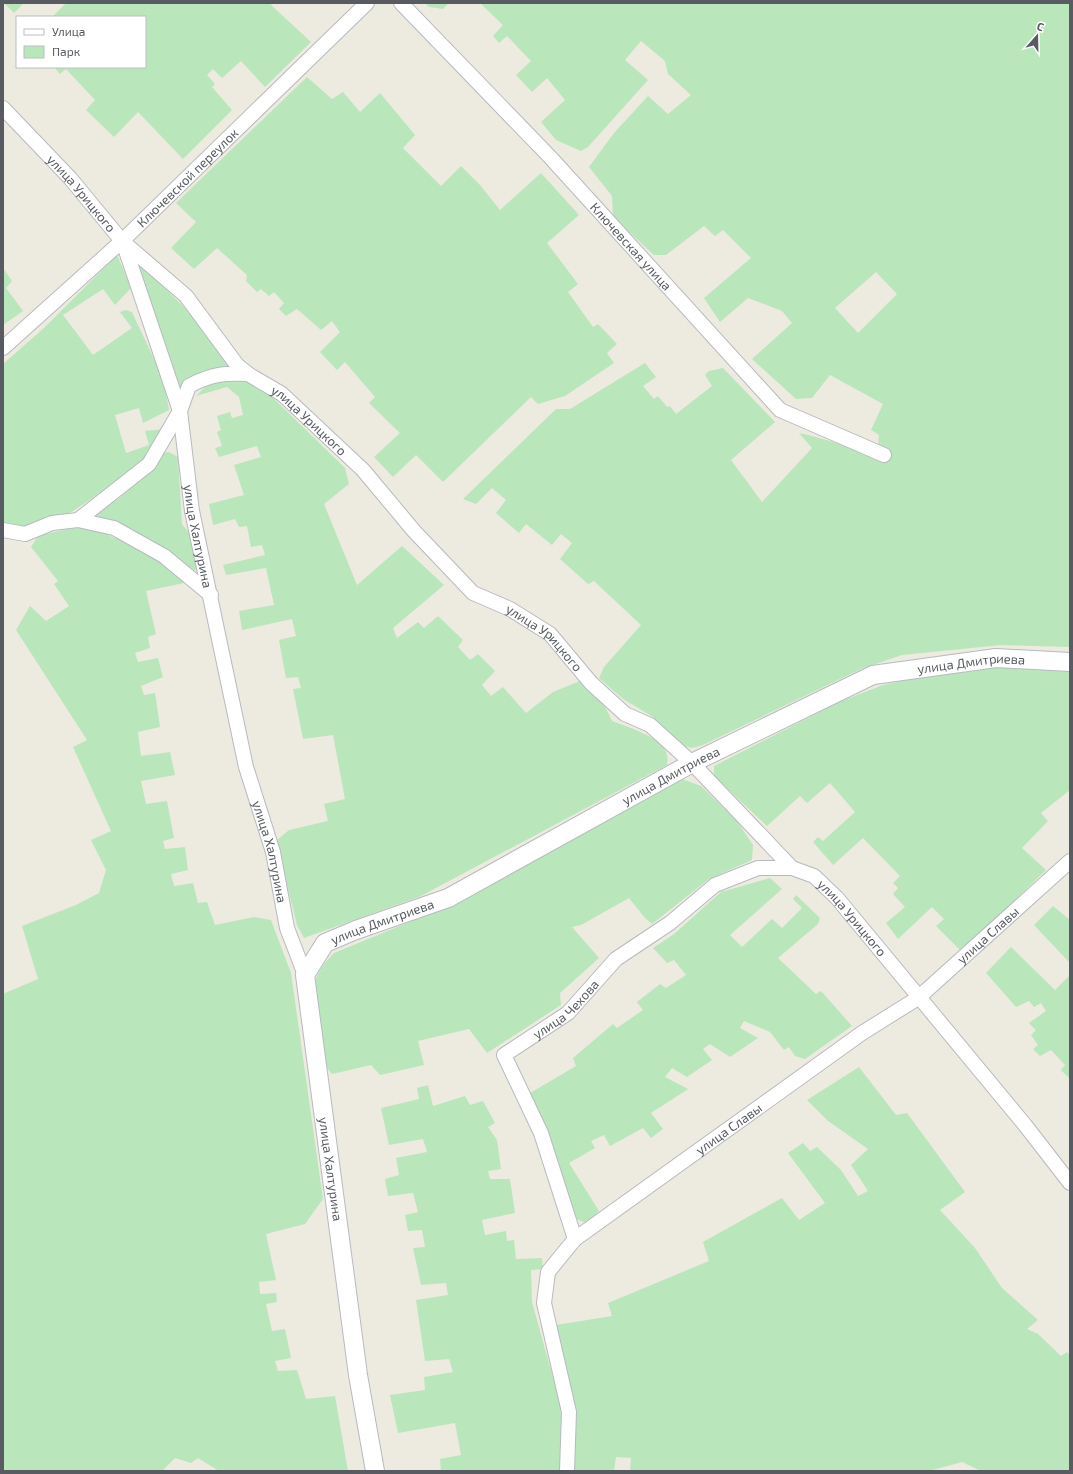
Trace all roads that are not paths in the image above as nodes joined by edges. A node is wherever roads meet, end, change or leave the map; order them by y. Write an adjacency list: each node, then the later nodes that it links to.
1 (367, 3): 4 (street, Ключевской переулок)
2 (401, 3): 8 (street, Ключевская улица)
3 (3, 108): 4 (street, улица Урицкого)
4 (122, 241): 5 (street, Ключевской переулок); 6 (street, улица Урицкого); 7 (street, улица Халтурина)
5 (3, 348)
6 (248, 374): 7 (street); 13 (street, улица Урицкого)
7 (180, 411): 9 (street); 11 (street, улица Халтурина)
8 (884, 455)
9 (78, 520): 10 (street); 11 (street)
10 (3, 530)
11 (211, 596): 16 (street, улица Халтурина)
12 (1070, 662): 13 (street, улица Дмитриева)
13 (692, 763): 15 (street, улица Урицкого); 16 (street, улица Дмитриева)
14 (1070, 861): 17 (street, улица Славы)
15 (792, 868): 17 (street, улица Урицкого); 19 (street, улица Чехова)
16 (305, 975): 20 (street, улица Халтурина)
17 (918, 998): 18 (street, улица Урицкого); 19 (street, улица Славы)
18 (1070, 1183)
19 (575, 1239): 21 (street, улица Славы)
20 (375, 1471)
21 (567, 1471)

